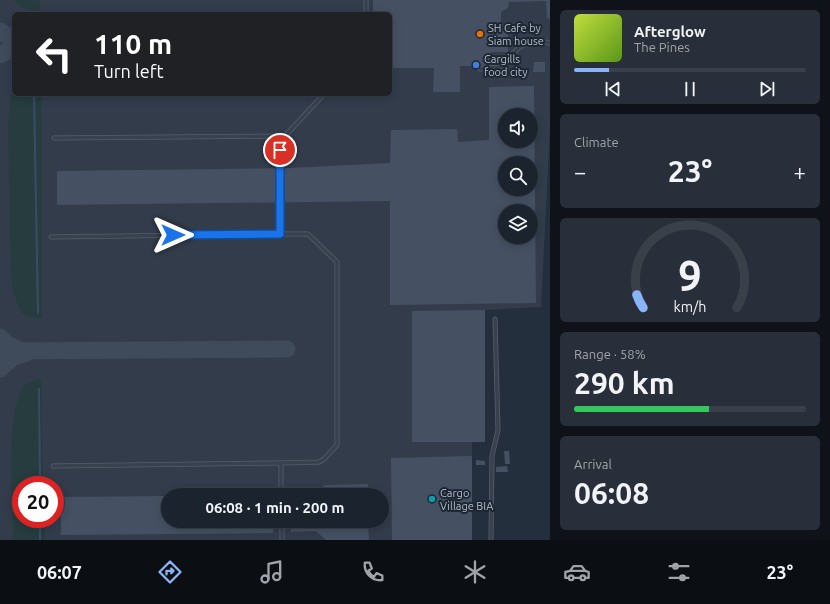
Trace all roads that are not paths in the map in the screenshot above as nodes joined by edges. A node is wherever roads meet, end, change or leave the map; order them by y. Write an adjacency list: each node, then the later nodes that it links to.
1 (366, 0): 2 (lane)
2 (366, 12)
3 (550, 43): 4 (lane)
4 (480, 69)
5 (322, 96): 6 (lane)
6 (280, 136): 7 (lane); 8 (lane)
7 (54, 138)
8 (280, 234): 9 (lane); 11 (lane)
9 (51, 237)
10 (495, 319): 16 (lane)
11 (281, 463): 12 (lane); 13 (lane)
12 (53, 466)
13 (281, 488)
14 (282, 528): 15 (lane)
15 (282, 540)
16 (491, 540)

